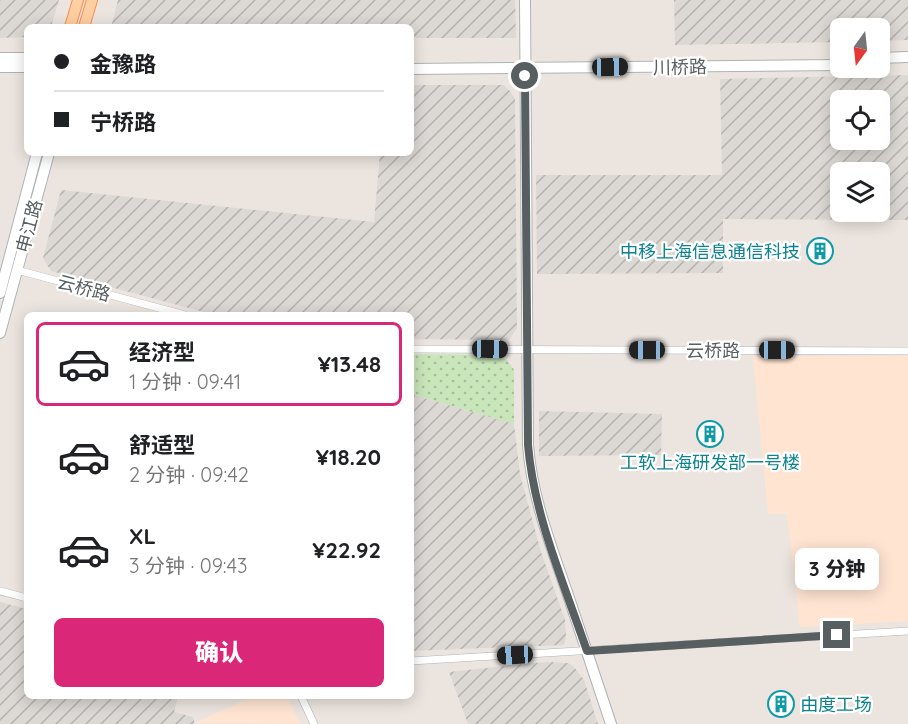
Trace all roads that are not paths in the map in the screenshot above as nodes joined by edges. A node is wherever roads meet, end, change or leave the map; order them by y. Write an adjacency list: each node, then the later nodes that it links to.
1 (78, 0): 4 (main road)
2 (92, 0): 5 (main road)
3 (525, 0): 14 (street)
4 (71, 24)
5 (85, 24)
6 (908, 57): 10 (street)
7 (0, 58): 8 (street)
8 (24, 58)
9 (830, 58): 14 (street, 川桥路)
10 (890, 58)
11 (414, 62): 14 (street, 川桥路)
12 (890, 64): 13 (street)
13 (908, 64)
14 (525, 65): 15 (street, 川桥路); 18 (street, 川桥路); 26 (street)
15 (830, 65)
16 (0, 67): 17 (street)
17 (24, 67)
18 (414, 69)
19 (36, 156): 22 (street, 申江路)
20 (48, 156): 21 (street, 申江路)
21 (17, 270): 23 (street, 云桥路); 24 (street, 申江路)
22 (0, 292)
23 (174, 312)
24 (0, 333)
25 (414, 349): 26 (street, 云桥路)
26 (527, 350): 27 (street, 云桥路); 31 (street)
27 (908, 351)
28 (0, 591): 29 (street)
29 (24, 597)
30 (908, 631): 31 (street)
31 (587, 651): 32 (street); 35 (street)
32 (414, 661)
33 (302, 699): 34 (street)
34 (314, 724)
35 (611, 724)

